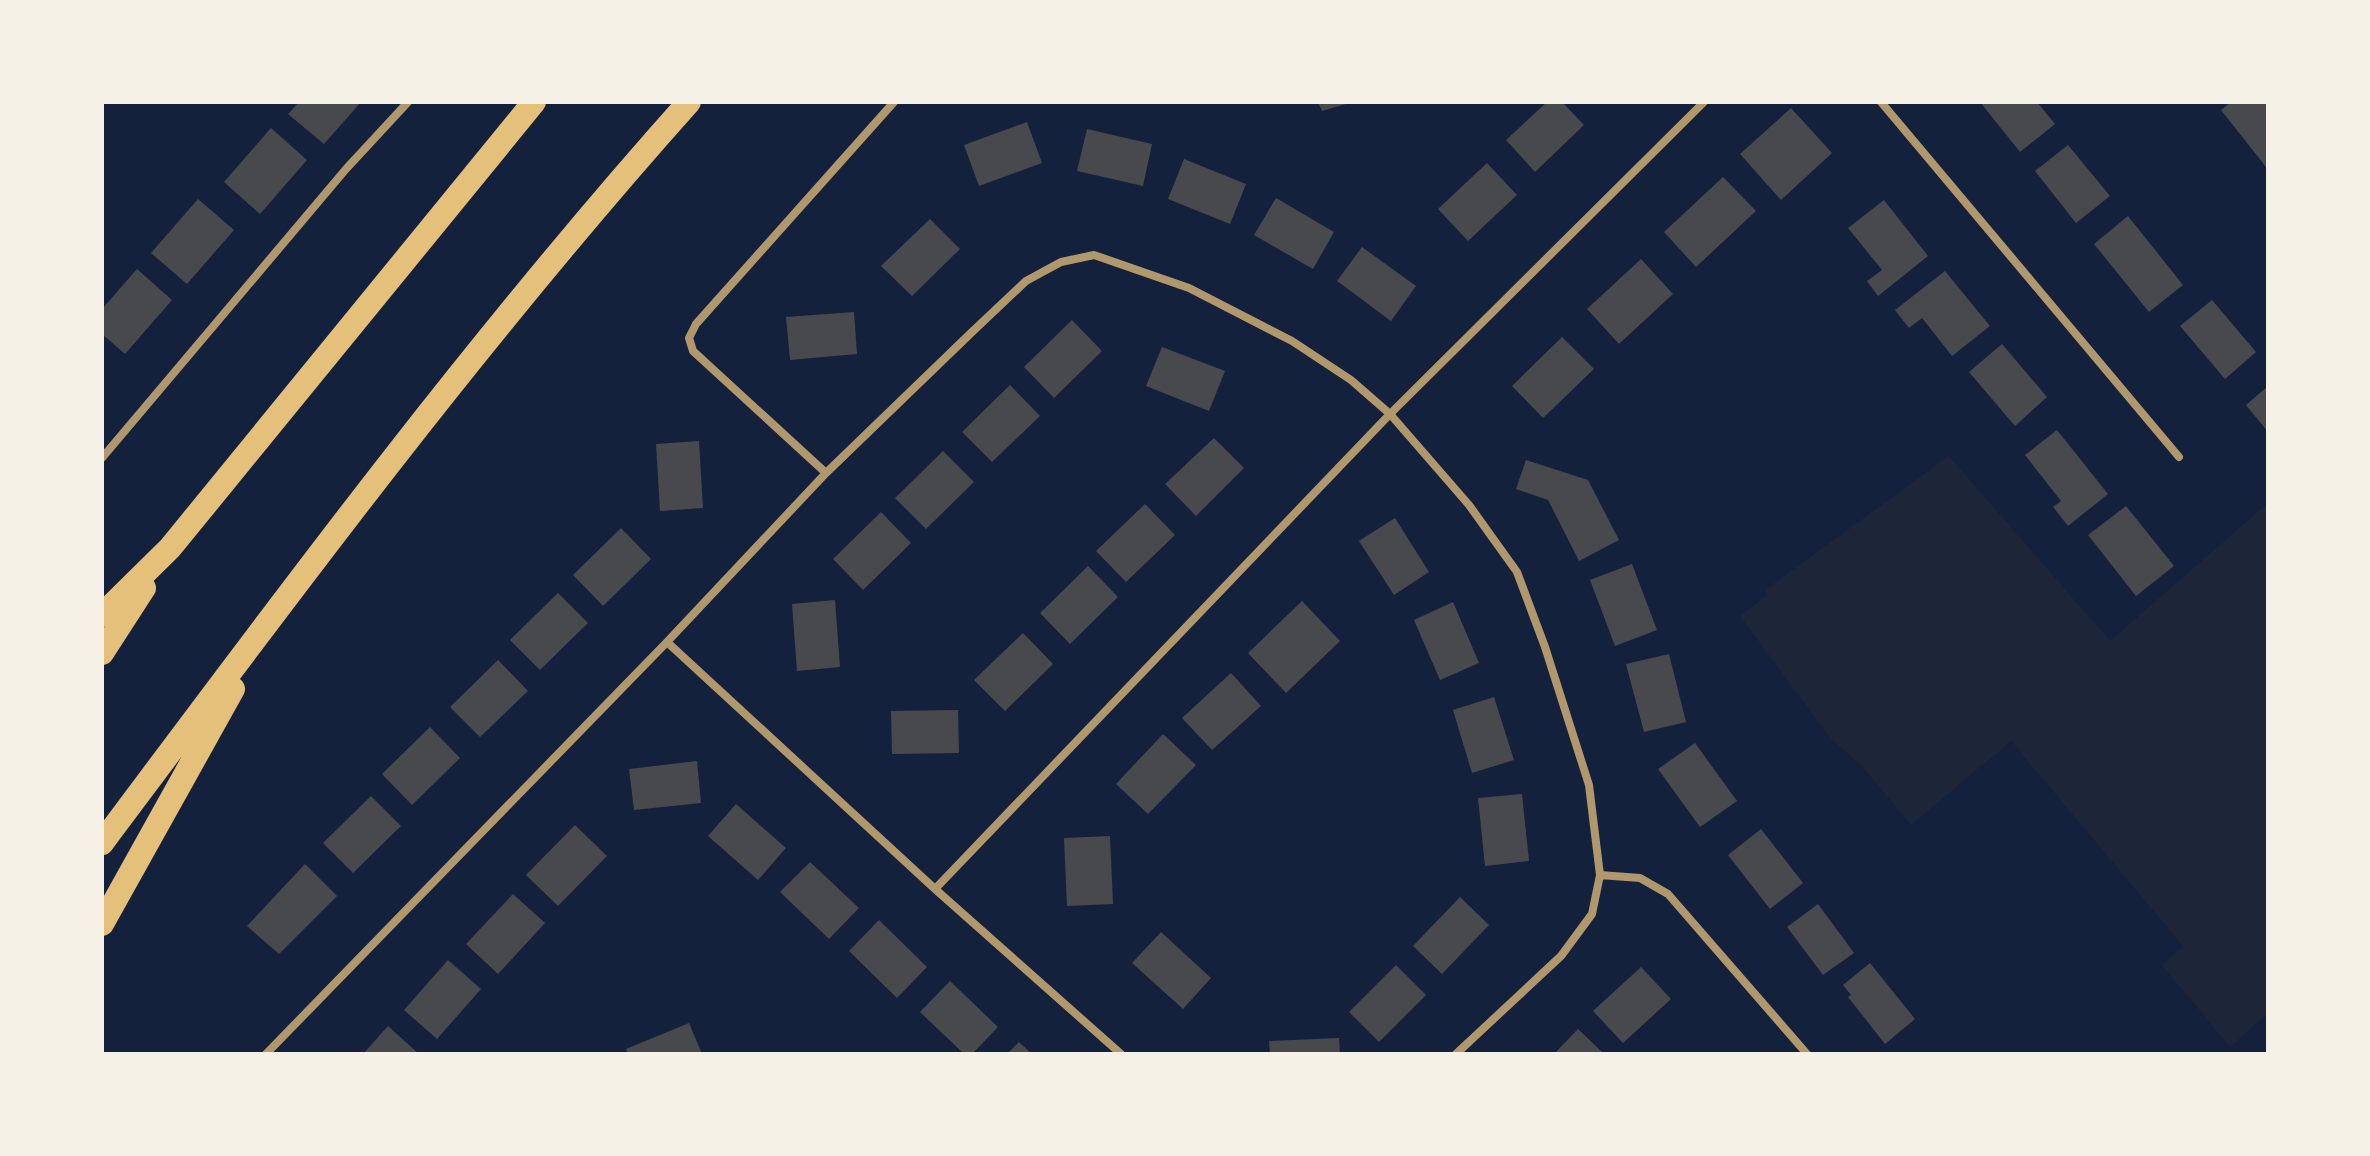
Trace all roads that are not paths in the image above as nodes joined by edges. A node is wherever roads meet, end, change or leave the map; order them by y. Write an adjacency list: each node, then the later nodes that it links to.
1 (408, 102): 9 (street)
2 (534, 102): 11 (highway)
3 (689, 102): 12 (highway)
4 (894, 102): 10 (street)
5 (1704, 102): 7 (street)
6 (1881, 102): 8 (street)
7 (1390, 414): 10 (street); 17 (street); 18 (street)
8 (2179, 457)
9 (102, 458)
10 (826, 473): 14 (street)
11 (170, 548): 13 (highway); 15 (highway)
12 (279, 607): 16 (highway); 19 (highway)
13 (102, 615)
14 (667, 642): 18 (street); 20 (street)
15 (102, 653)
16 (102, 843)
17 (1600, 875): 22 (street); 23 (street)
18 (935, 889): 21 (street)
19 (102, 924)
20 (266, 1054)
21 (1121, 1054)
22 (1456, 1054)
23 (1807, 1054)

